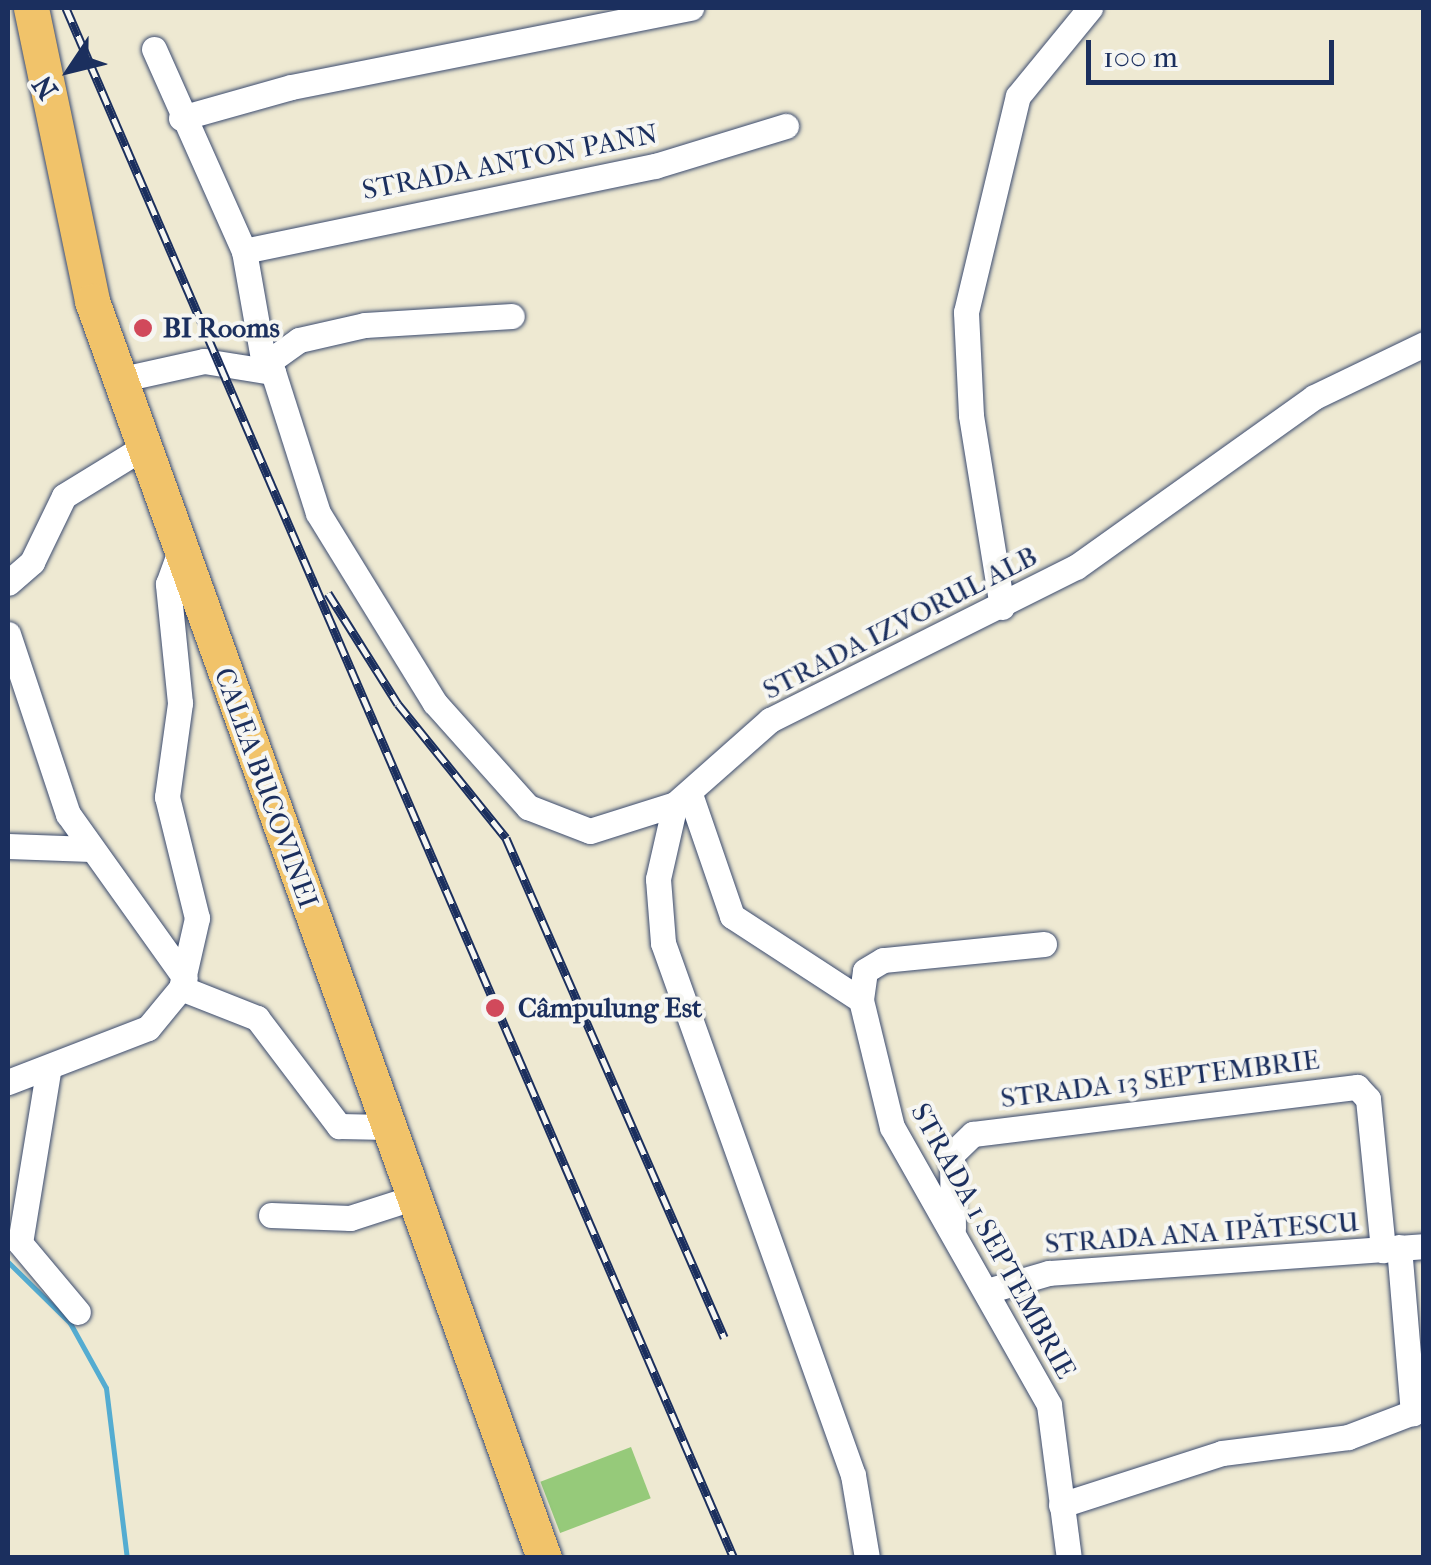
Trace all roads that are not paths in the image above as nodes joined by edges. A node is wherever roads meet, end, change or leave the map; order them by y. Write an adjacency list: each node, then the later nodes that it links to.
1 (31, 8): 11 (highway, CALEA BUCOVINEI)
2 (690, 8): 5 (street)
3 (1088, 11): 15 (street)
4 (154, 49): 5 (street)
5 (181, 118): 7 (street)
6 (786, 126): 7 (street, STRADA ANTON PANN)
7 (244, 251): 10 (street)
8 (512, 316): 10 (street)
9 (1424, 344): 15 (street, STRADA IZVORUL ALB)
10 (264, 365): 11 (street); 17 (street)
11 (118, 380): 12 (highway, CALEA BUCOVINEI)
12 (142, 448): 13 (highway, CALEA BUCOVINEI); 14 (street)
13 (180, 551): 21 (street); 25 (highway, CALEA BUCOVINEI)
14 (8, 583)
15 (1002, 607): 17 (street, STRADA IZVORUL ALB)
16 (8, 634): 19 (street)
17 (682, 799): 22 (street); 35 (street)
18 (8, 846): 19 (street)
19 (91, 850): 21 (street)
20 (1044, 944): 22 (street)
21 (183, 983): 23 (street); 25 (street)
22 (861, 1000): 28 (street, STRADA 1 SEPTEMBRIE)
23 (48, 1072): 24 (street); 31 (street)
24 (8, 1082)
25 (387, 1127): 26 (highway, CALEA BUCOVINEI)
26 (412, 1198): 27 (street); 34 (highway, CALEA BUCOVINEI)
27 (271, 1214)
28 (953, 1233): 29 (street, STRADA 13 SEPTEMBRIE); 30 (street, STRADA 1 SEPTEMBRIE)
29 (1402, 1248): 30 (street, STRADA ANA IPĂTESCU); 32 (street)
30 (987, 1290): 33 (street, STRADA 1 SEPTEMBRIE)
31 (78, 1312)
32 (1418, 1410): 33 (street)
33 (1061, 1506): 36 (street, STRADA 1 SEPTEMBRIE)
34 (544, 1558)
35 (867, 1558)
36 (1069, 1558)

